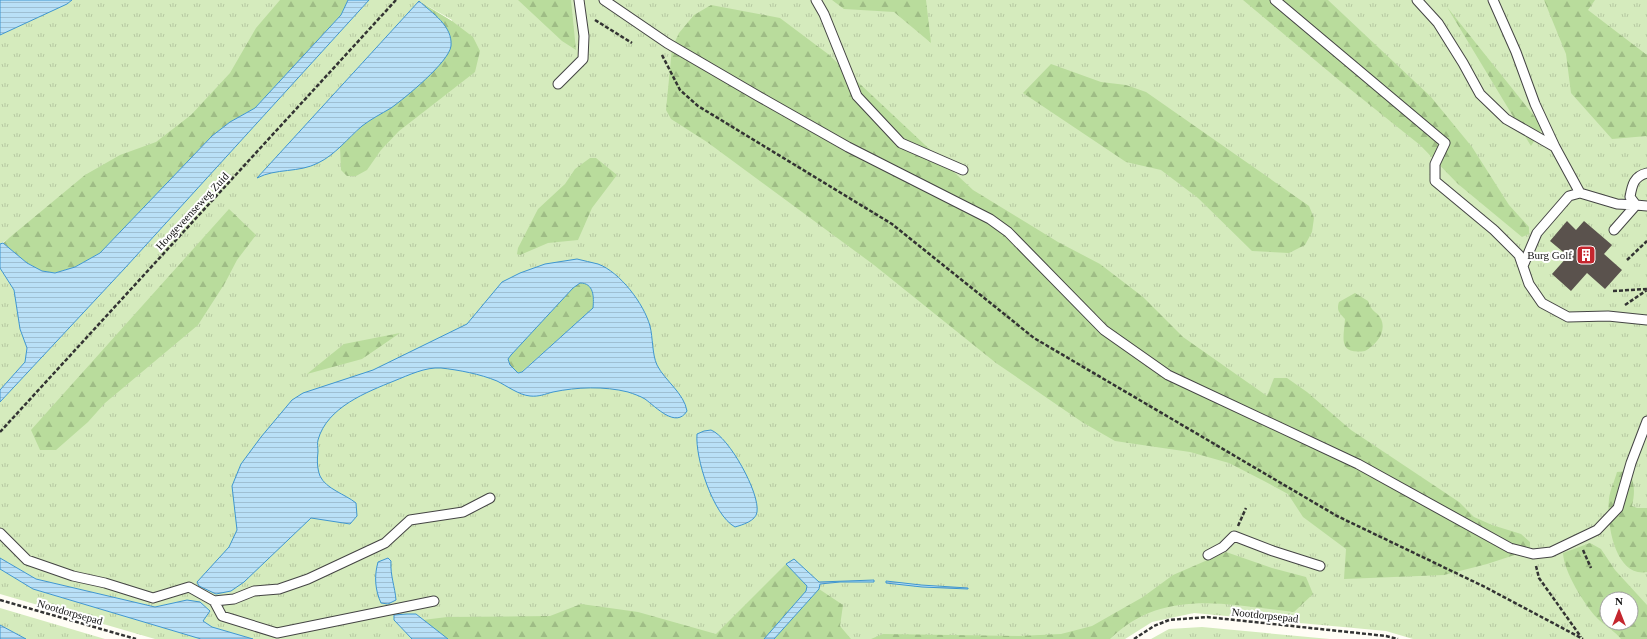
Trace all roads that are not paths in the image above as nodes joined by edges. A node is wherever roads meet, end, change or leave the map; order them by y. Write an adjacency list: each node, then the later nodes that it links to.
1 (578, 0): 7 (lane)
2 (604, 0): 17 (lane)
3 (816, 0): 9 (lane)
4 (1276, 0): 15 (lane)
5 (1417, 0): 8 (lane)
6 (1493, 0): 8 (lane)
7 (558, 84)
8 (1555, 147): 11 (lane)
9 (963, 170)
10 (1647, 173): 12 (lane)
11 (1580, 193): 12 (lane); 15 (lane)
12 (1636, 205): 13 (lane); 14 (lane)
13 (1647, 206)
14 (1614, 230)
15 (1523, 266): 16 (lane)
16 (1647, 320)
17 (1647, 421)
18 (490, 498): 22 (lane)
19 (0, 533): 22 (lane)
20 (1208, 555): 21 (lane)
21 (1320, 566)
22 (214, 601): 23 (lane)
23 (434, 601)

